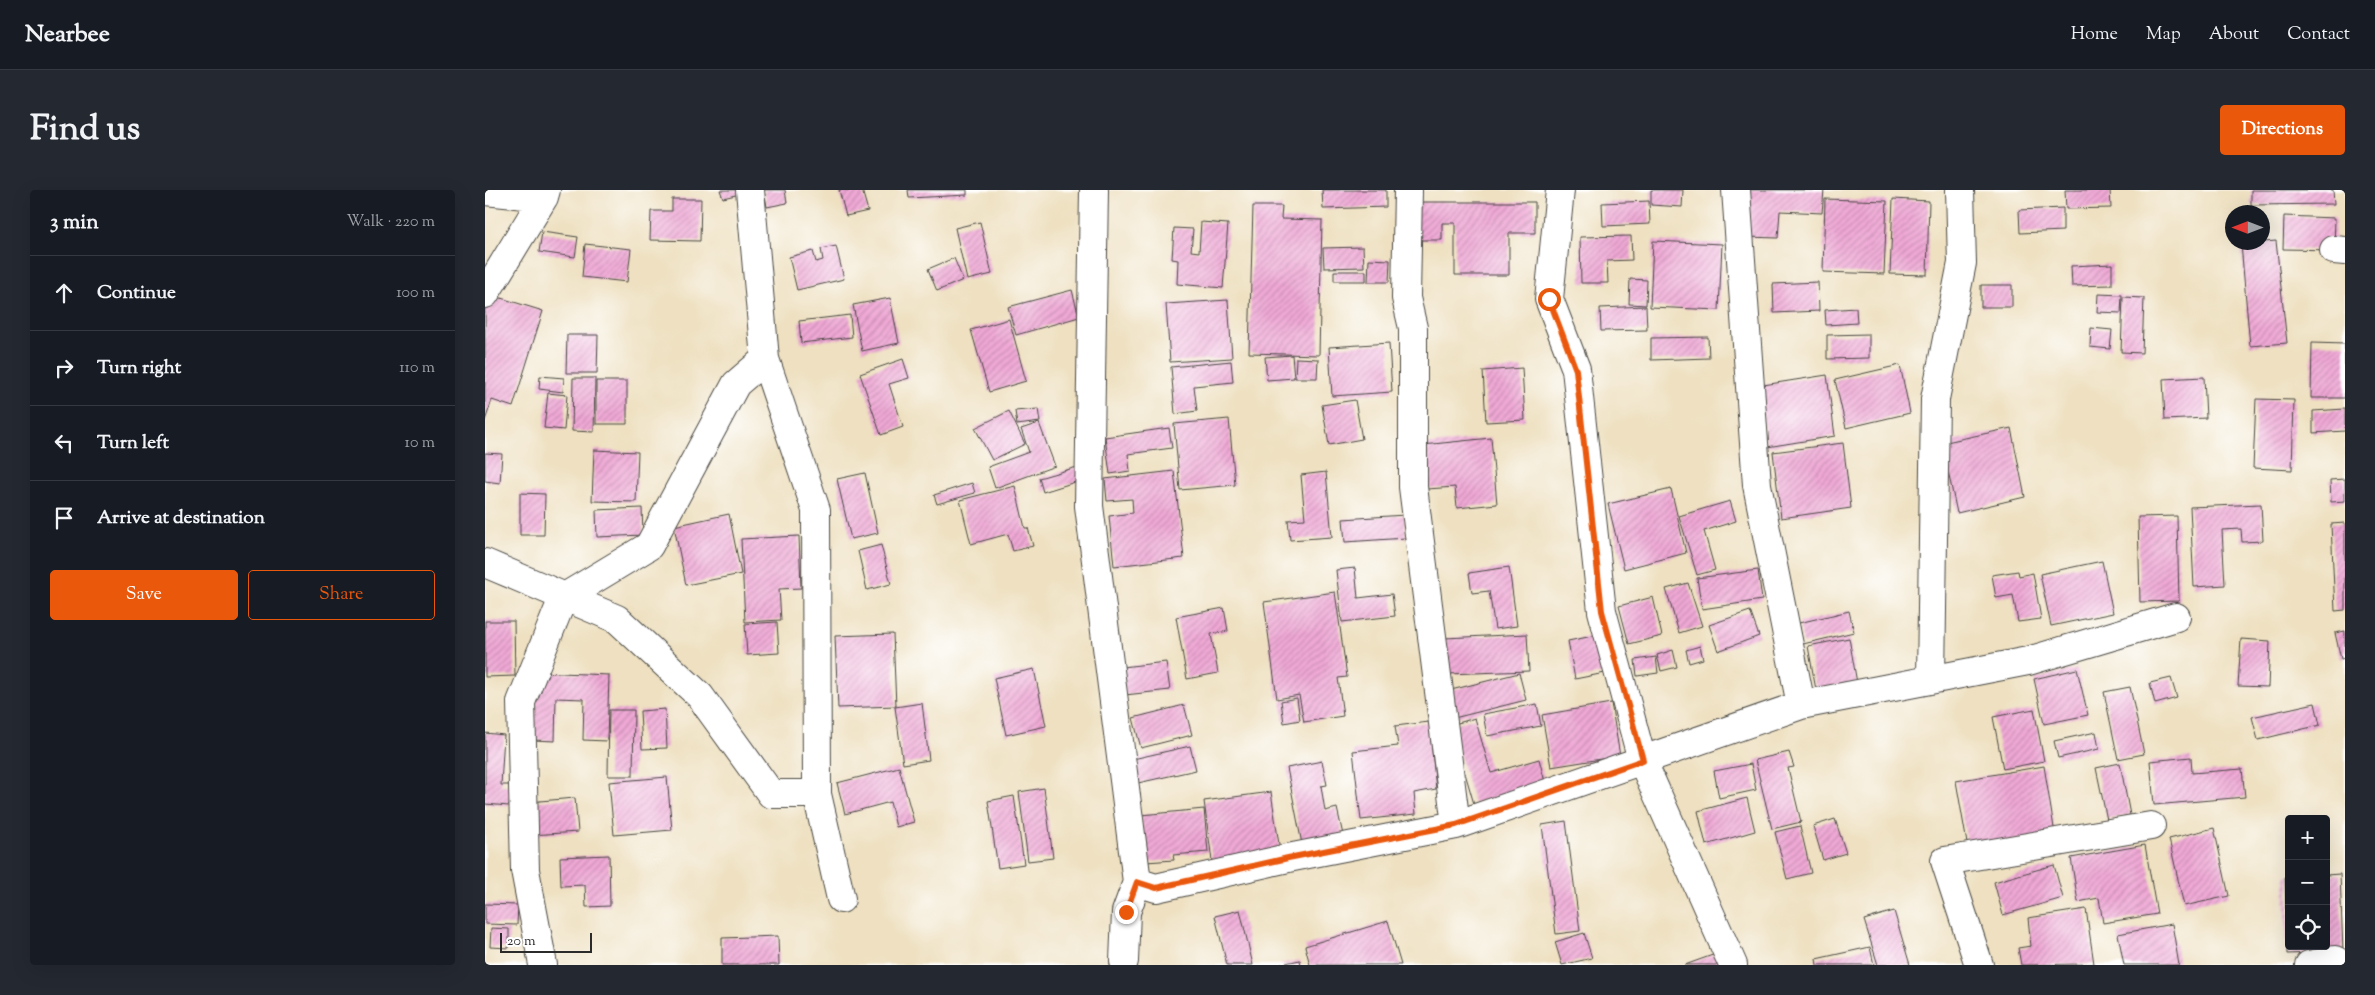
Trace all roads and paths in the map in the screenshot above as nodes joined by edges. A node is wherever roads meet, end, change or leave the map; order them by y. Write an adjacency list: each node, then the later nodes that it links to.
1 (750, 190): 10 (street)
2 (1094, 190): 20 (street)
3 (1408, 190): 18 (street)
4 (1560, 190): 16 (street)
5 (1736, 190): 15 (street)
6 (1960, 190): 14 (street)
7 (485, 192): 8 (street)
8 (545, 194): 9 (street)
9 (485, 294)
10 (765, 359): 12 (street); 17 (street)
11 (485, 563): 12 (street)
12 (563, 598): 17 (street); 23 (street)
13 (2176, 617): 14 (street)
14 (1931, 679): 15 (street)
15 (1801, 705): 16 (street)
16 (1643, 760): 18 (street); 24 (street)
17 (817, 794): 21 (street)
18 (1456, 825): 20 (street)
19 (2151, 826): 25 (street)
20 (1137, 882): 22 (street)
21 (841, 899)
22 (1124, 961)
23 (543, 965)
24 (1733, 965)
25 (1979, 965)
26 (2309, 965): 27 (street)
27 (2342, 965)

